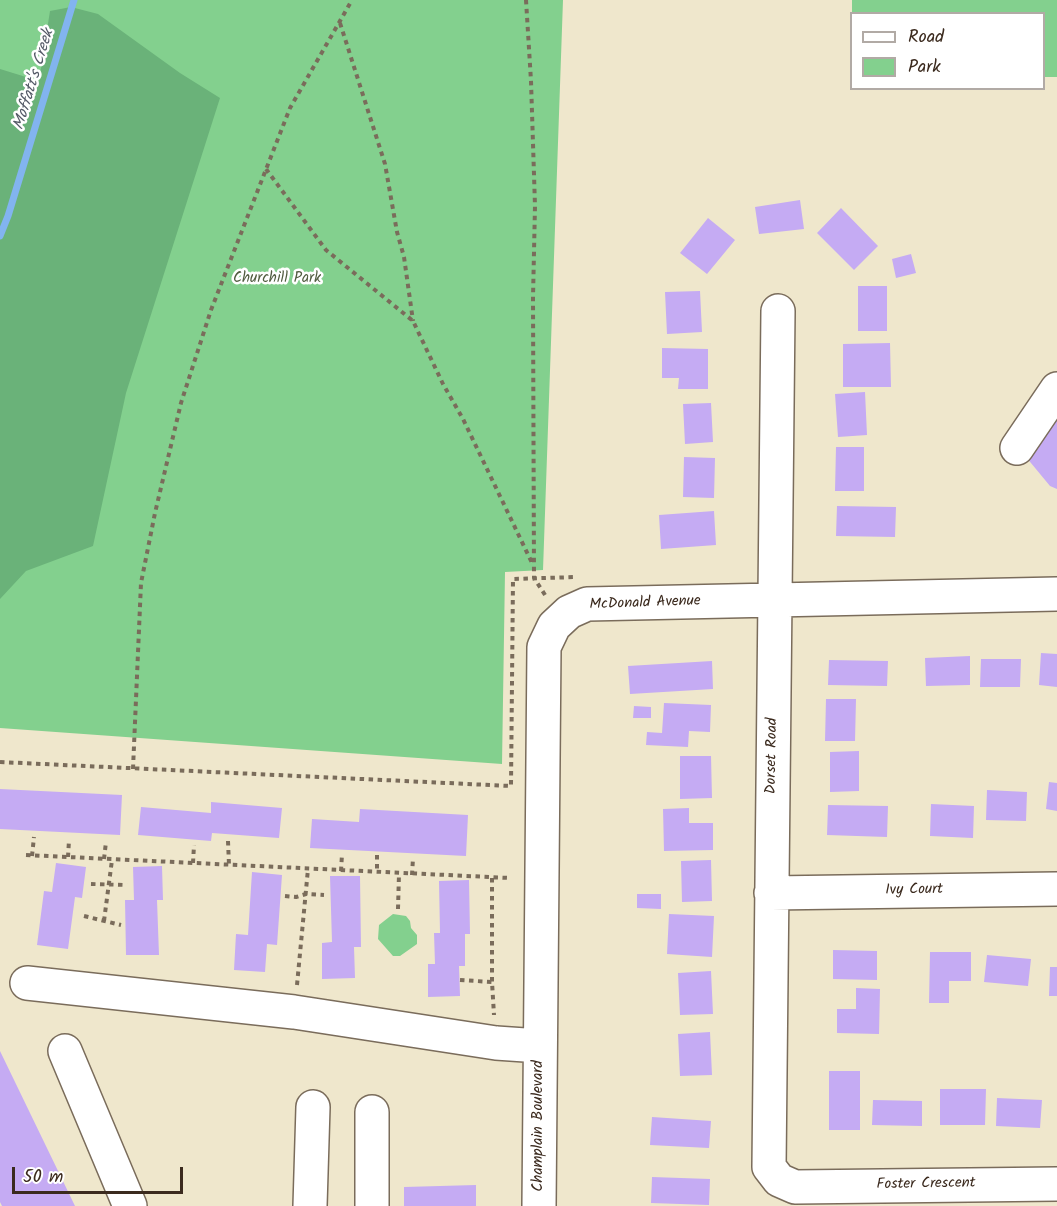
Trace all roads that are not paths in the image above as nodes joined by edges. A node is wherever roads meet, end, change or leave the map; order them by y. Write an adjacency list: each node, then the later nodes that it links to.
1 (778, 311): 5 (street, Dorset Road)
2 (1057, 389): 3 (street)
3 (1017, 448)
4 (1057, 594): 5 (street, McDonald Avenue)
5 (776, 600): 7 (street, Dorset Road); 9 (street, McDonald Avenue)
6 (1057, 890): 7 (street, Ivy Court)
7 (771, 893): 14 (street, Dorset Road)
8 (27, 983): 9 (street)
9 (540, 1047): 18 (street, Champlain Boulevard)
10 (65, 1051): 15 (street)
11 (313, 1107): 16 (street)
12 (372, 1112): 17 (street)
13 (1057, 1184): 14 (street, Foster Crescent)
14 (795, 1187)
15 (130, 1206)
16 (310, 1206)
17 (372, 1206)
18 (539, 1206)

